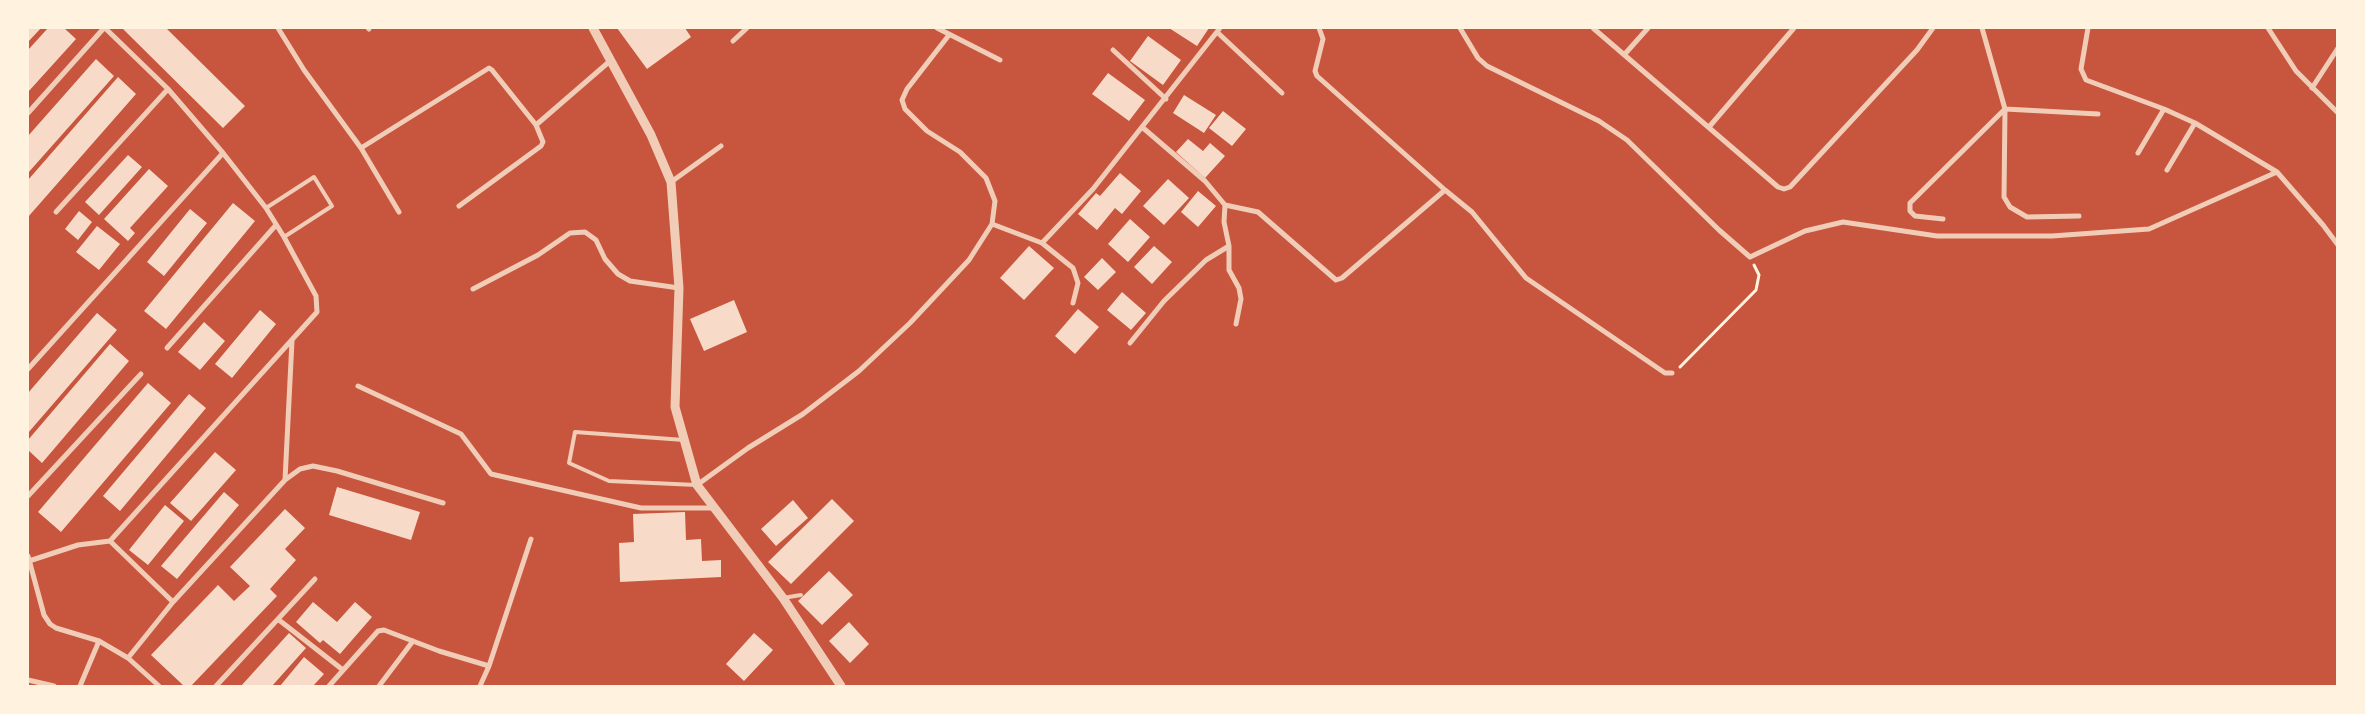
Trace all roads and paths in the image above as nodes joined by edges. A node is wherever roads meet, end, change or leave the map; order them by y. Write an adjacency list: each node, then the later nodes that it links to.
1 (104, 28): 24 (street); 29 (street)
2 (278, 28): 37 (street)
3 (593, 28): 22 (street)
4 (746, 28): 17 (street)
5 (937, 28): 16 (street)
6 (1319, 28): 43 (street)
7 (1460, 28): 57 (street)
8 (1593, 28): 20 (street)
9 (1648, 28): 20 (street)
10 (1794, 28): 35 (street)
11 (1933, 28): 35 (street)
12 (1982, 28): 27 (street)
13 (2088, 28): 28 (street)
14 (2268, 28): 23 (street)
15 (1219, 30): 25 (street); 26 (street)
16 (949, 35): 21 (street); 51 (street)
17 (733, 42)
18 (2338, 48): 23 (street)
19 (1113, 50): 26 (street)
20 (1624, 55): 35 (street)
21 (1000, 60)
22 (610, 61): 33 (street); 42 (street)
23 (2312, 88): 30 (street)
24 (168, 89): 38 (street); 47 (street)
25 (1282, 93)
26 (1166, 99): 34 (street)
27 (2005, 109): 31 (street); 49 (street); 50 (street)
28 (2164, 109): 32 (street); 39 (street)
29 (28, 113)
30 (2338, 113)
31 (2098, 114)
32 (2195, 123): 40 (street); 41 (street)
33 (536, 126): 37 (street); 45 (street)
34 (1142, 127): 44 (street); 54 (street)
35 (1709, 127)
36 (721, 146): 42 (street)
37 (361, 148): 48 (street)
38 (223, 153): 46 (street); 65 (street)
39 (2138, 153)
40 (2167, 170)
41 (2278, 172): 55 (street); 57 (street)
42 (671, 182): 59 (street)
43 (1445, 190): 44 (street); 66 (street)
44 (1225, 205): 56 (street)
45 (459, 206)
46 (266, 208): 52 (street); 53 (lane)
47 (56, 212)
48 (399, 212)
49 (2079, 216)
50 (1943, 219)
51 (992, 224): 54 (street); 71 (street)
52 (276, 225): 53 (street); 64 (street)
53 (284, 237): 62 (street)
54 (1042, 243): 60 (street)
55 (2338, 244)
56 (1229, 246): 61 (street); 63 (street)
57 (1750, 257): 66 (path)
58 (473, 288): 59 (street)
59 (679, 288): 69 (street)
60 (1073, 303)
61 (1236, 324)
62 (292, 341): 70 (street); 76 (street)
63 (1130, 343)
64 (167, 348)
65 (28, 369)
66 (1672, 373)
67 (141, 374): 72 (street)
68 (358, 386): 74 (street)
69 (684, 440): 71 (street); 71 (lane)
70 (285, 480): 73 (street); 81 (street)
71 (697, 485): 74 (street)
72 (28, 496)
73 (443, 502)
74 (714, 508): 80 (street)
75 (531, 538): 86 (street)
76 (110, 541): 77 (street); 81 (street)
77 (28, 558): 83 (street)
78 (315, 579): 82 (street)
79 (800, 595): 80 (lane)
80 (783, 598): 96 (street)
81 (174, 602): 85 (street)
82 (279, 620): 87 (street); 92 (street)
83 (100, 641): 85 (street); 90 (street)
84 (413, 642): 86 (street); 87 (street); 94 (street)
85 (128, 658): 91 (street)
86 (489, 666): 95 (street)
87 (343, 670): 93 (street)
88 (28, 680): 89 (street)
89 (54, 686)
90 (80, 686)
91 (159, 686)
92 (216, 686)
93 (329, 686)
94 (379, 686)
95 (480, 686)
96 (841, 686)

